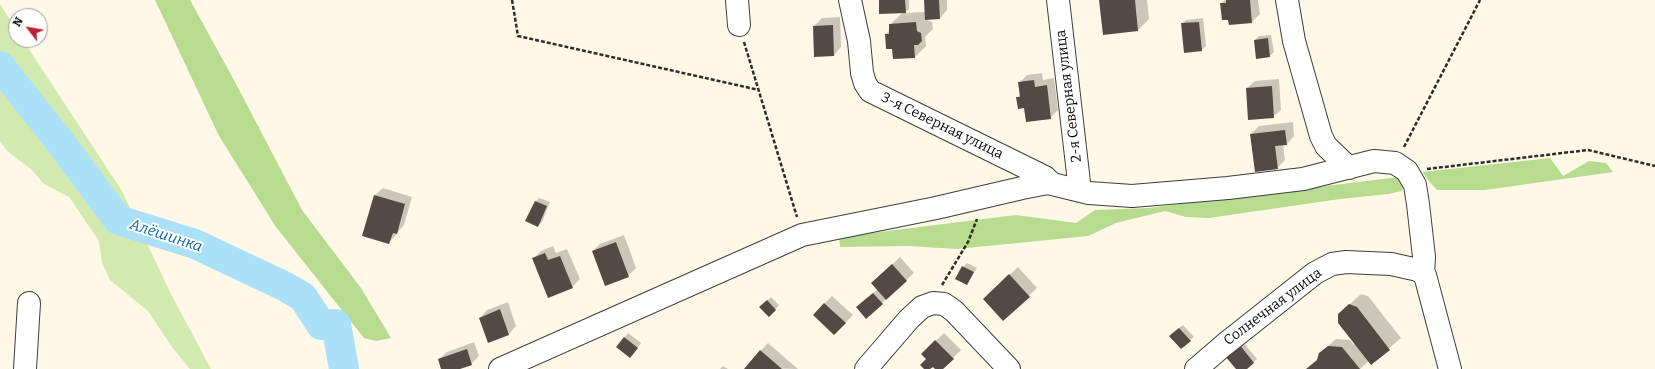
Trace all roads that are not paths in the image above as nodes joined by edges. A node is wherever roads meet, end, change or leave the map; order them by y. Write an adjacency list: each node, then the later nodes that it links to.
1 (737, 0): 5 (street)
2 (850, 0): 7 (street, 3-я Северная улица)
3 (1058, 0): 8 (street, 2-я Северная улица)
4 (1287, 0): 6 (street)
5 (739, 25)
6 (1348, 168): 8 (street); 9 (street)
7 (1052, 184): 8 (street); 13 (street)
8 (1080, 191)
9 (1423, 273): 15 (street, Солнечная улица); 16 (street)
10 (29, 303): 12 (street)
11 (872, 367): 14 (street)
12 (25, 369)
13 (500, 369)
14 (1009, 369)
15 (1196, 369)
16 (1450, 369)

